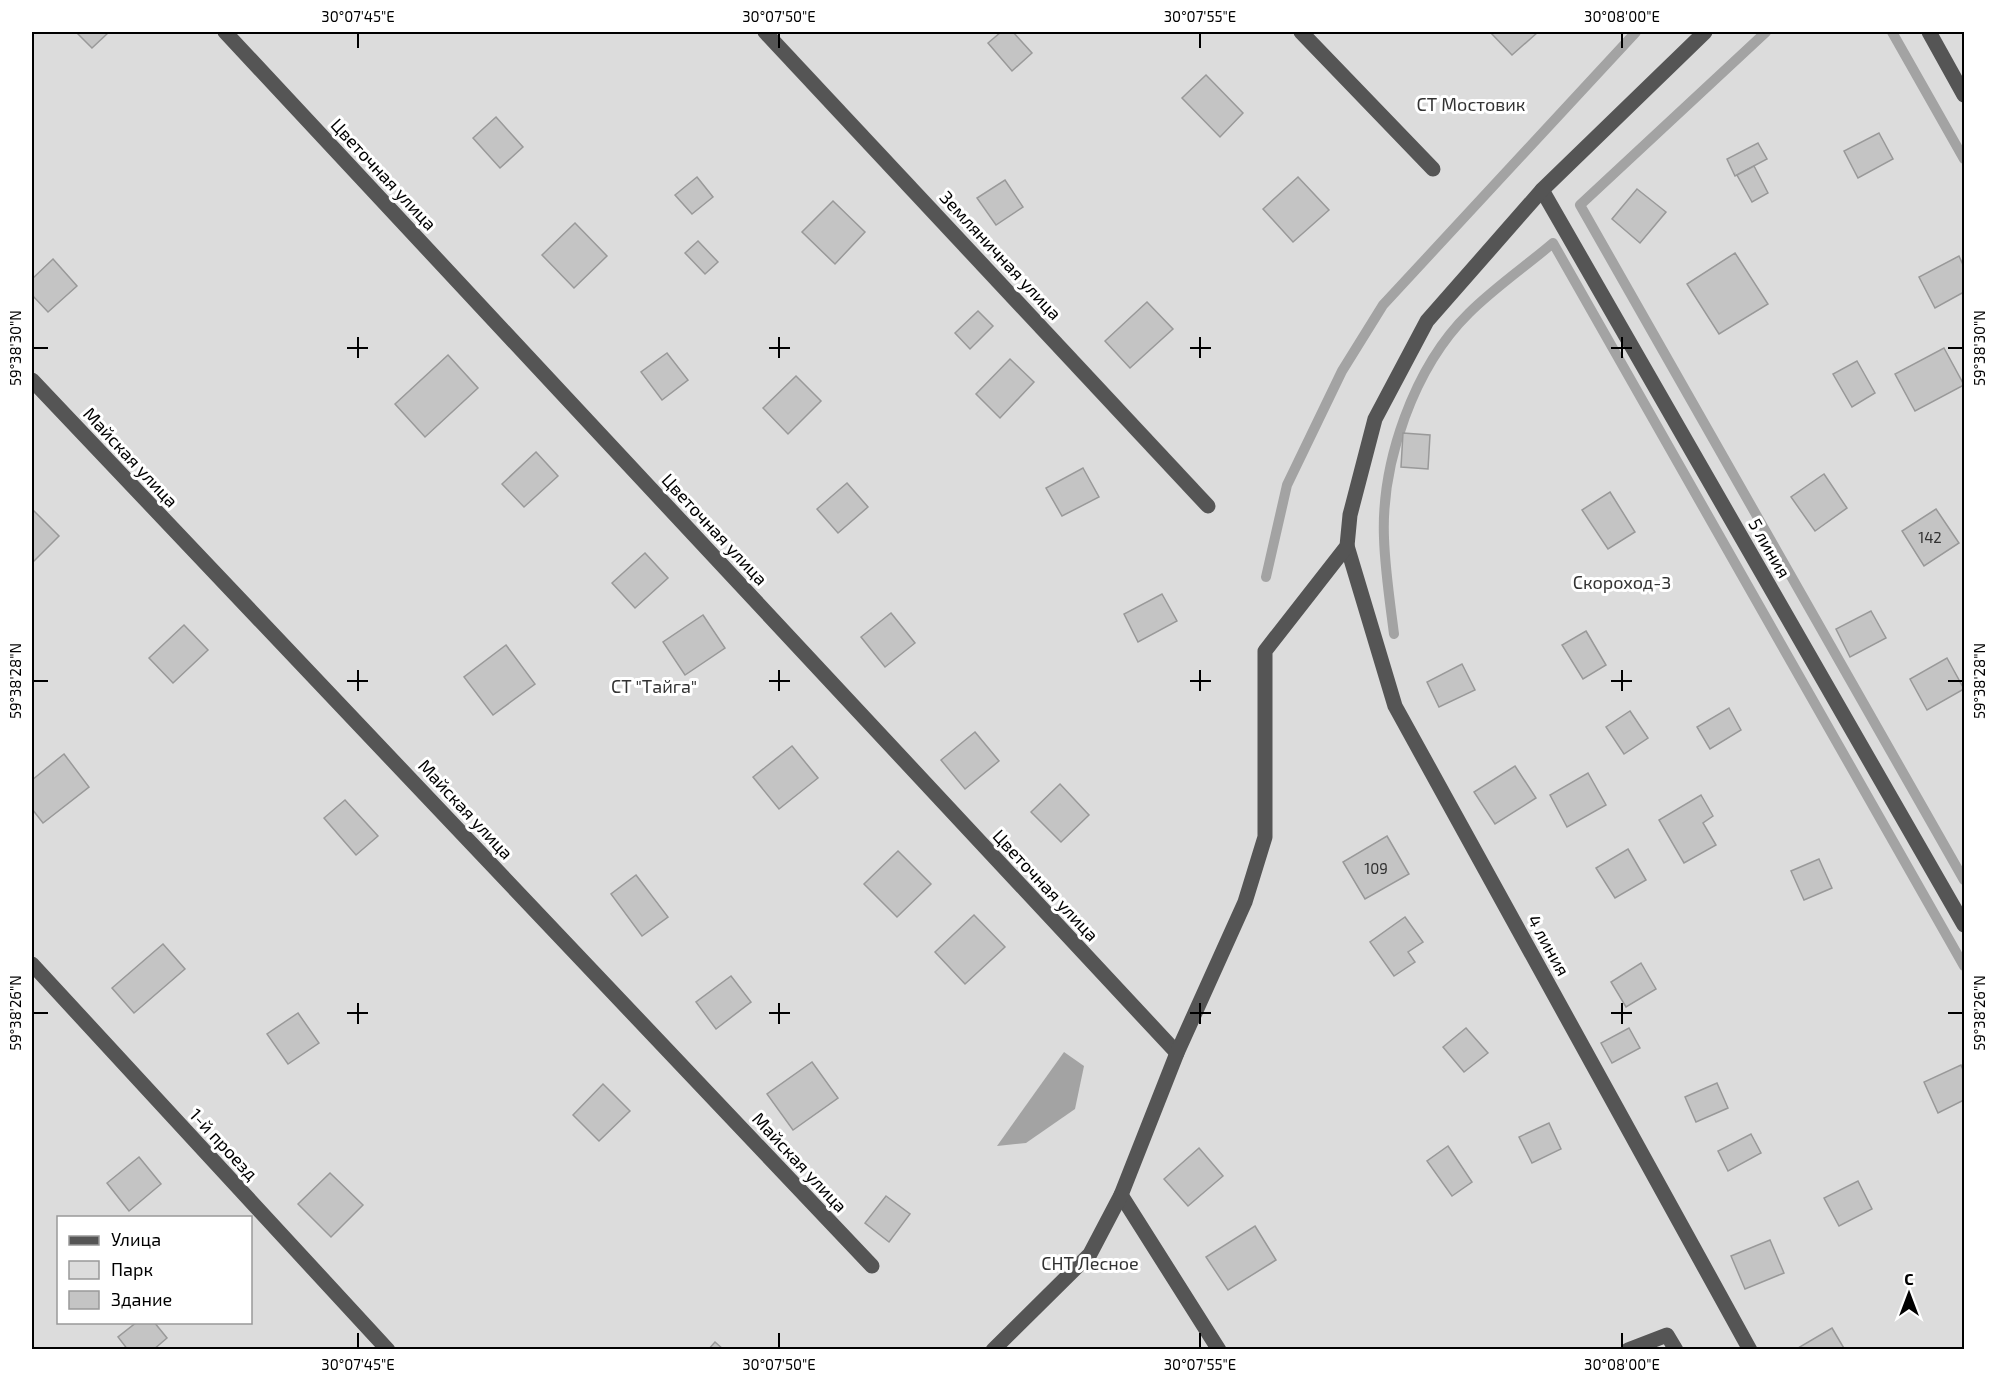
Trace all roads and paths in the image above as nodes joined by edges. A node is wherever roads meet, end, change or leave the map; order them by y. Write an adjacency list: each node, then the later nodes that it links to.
1 (225, 32): 14 (street, Цветочная улица)
2 (765, 32): 10 (street, Земляничная улица)
3 (1301, 32): 7 (street)
4 (1705, 32): 8 (street)
5 (1929, 32): 6 (street)
6 (1965, 95)
7 (1433, 170)
8 (1542, 190): 11 (street); 12 (street, 5 линия)
9 (32, 380): 16 (street, Майская улица)
10 (1208, 506)
11 (1347, 546): 14 (street); 22 (street, 4 линия)
12 (1965, 925)
13 (32, 964): 17 (street, 1-й проезд)
14 (1177, 1053): 15 (street)
15 (1120, 1195): 18 (street); 19 (street)
16 (872, 1266)
17 (388, 1350)
18 (993, 1350)
19 (1219, 1350)
20 (1628, 1350): 21 (street)
21 (1676, 1350)
22 (1750, 1350)

